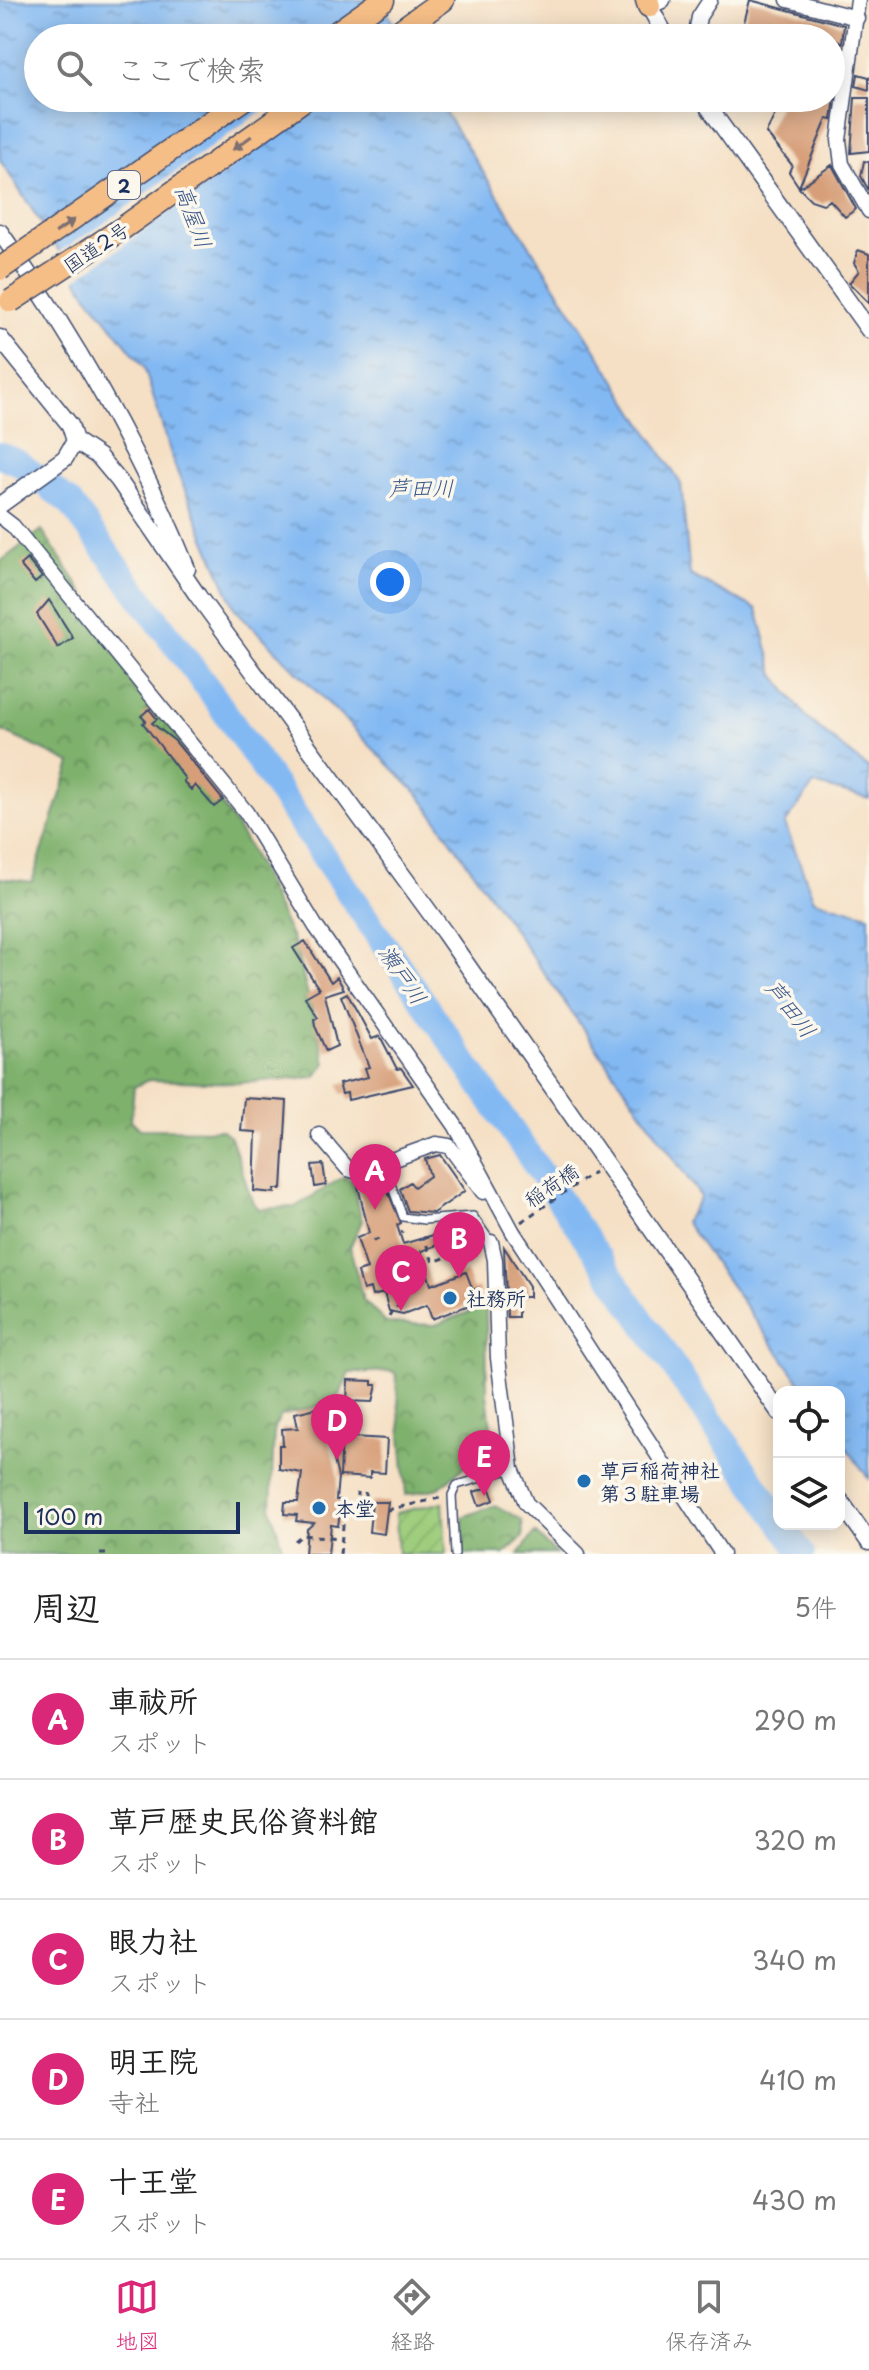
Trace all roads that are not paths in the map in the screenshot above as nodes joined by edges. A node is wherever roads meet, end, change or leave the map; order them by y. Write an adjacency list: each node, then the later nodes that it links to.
1 (383, 0): 8 (highway)
2 (443, 0): 9 (highway)
3 (710, 0): 11 (street)
4 (788, 0): 7 (street)
5 (858, 0): 7 (street)
6 (651, 2): 10 (street)
7 (857, 18): 12 (street)
8 (349, 24)
9 (410, 24)
10 (661, 24)
11 (698, 24)
12 (845, 99)
13 (225, 112): 19 (highway, 国道2号 / 2, one-way to 13, bridge)
14 (286, 112): 20 (highway, 国道2号 / 2, one-way to 20, bridge)
15 (712, 112): 21 (street)
16 (843, 112): 17 (street)
17 (869, 211)
18 (0, 232): 26 (street)
19 (0, 269)
20 (5, 304)
21 (869, 330)
22 (0, 338): 23 (street)
23 (75, 441): 24 (street); 25 (street)
24 (129, 496): 26 (street); 28 (street)
25 (0, 505)
26 (160, 507): 28 (street)
27 (0, 516): 31 (street)
28 (198, 596): 33 (street)
29 (319, 1135): 30 (street)
30 (384, 1165): 31 (street); 32 (lane)
31 (498, 1205): 39 (street)
32 (491, 1242): 34 (street)
33 (773, 1403)
34 (512, 1469): 37 (lane); 38 (street)
35 (845, 1508): 36 (street)
36 (869, 1542)
37 (455, 1554)
38 (578, 1554)
39 (722, 1554)

